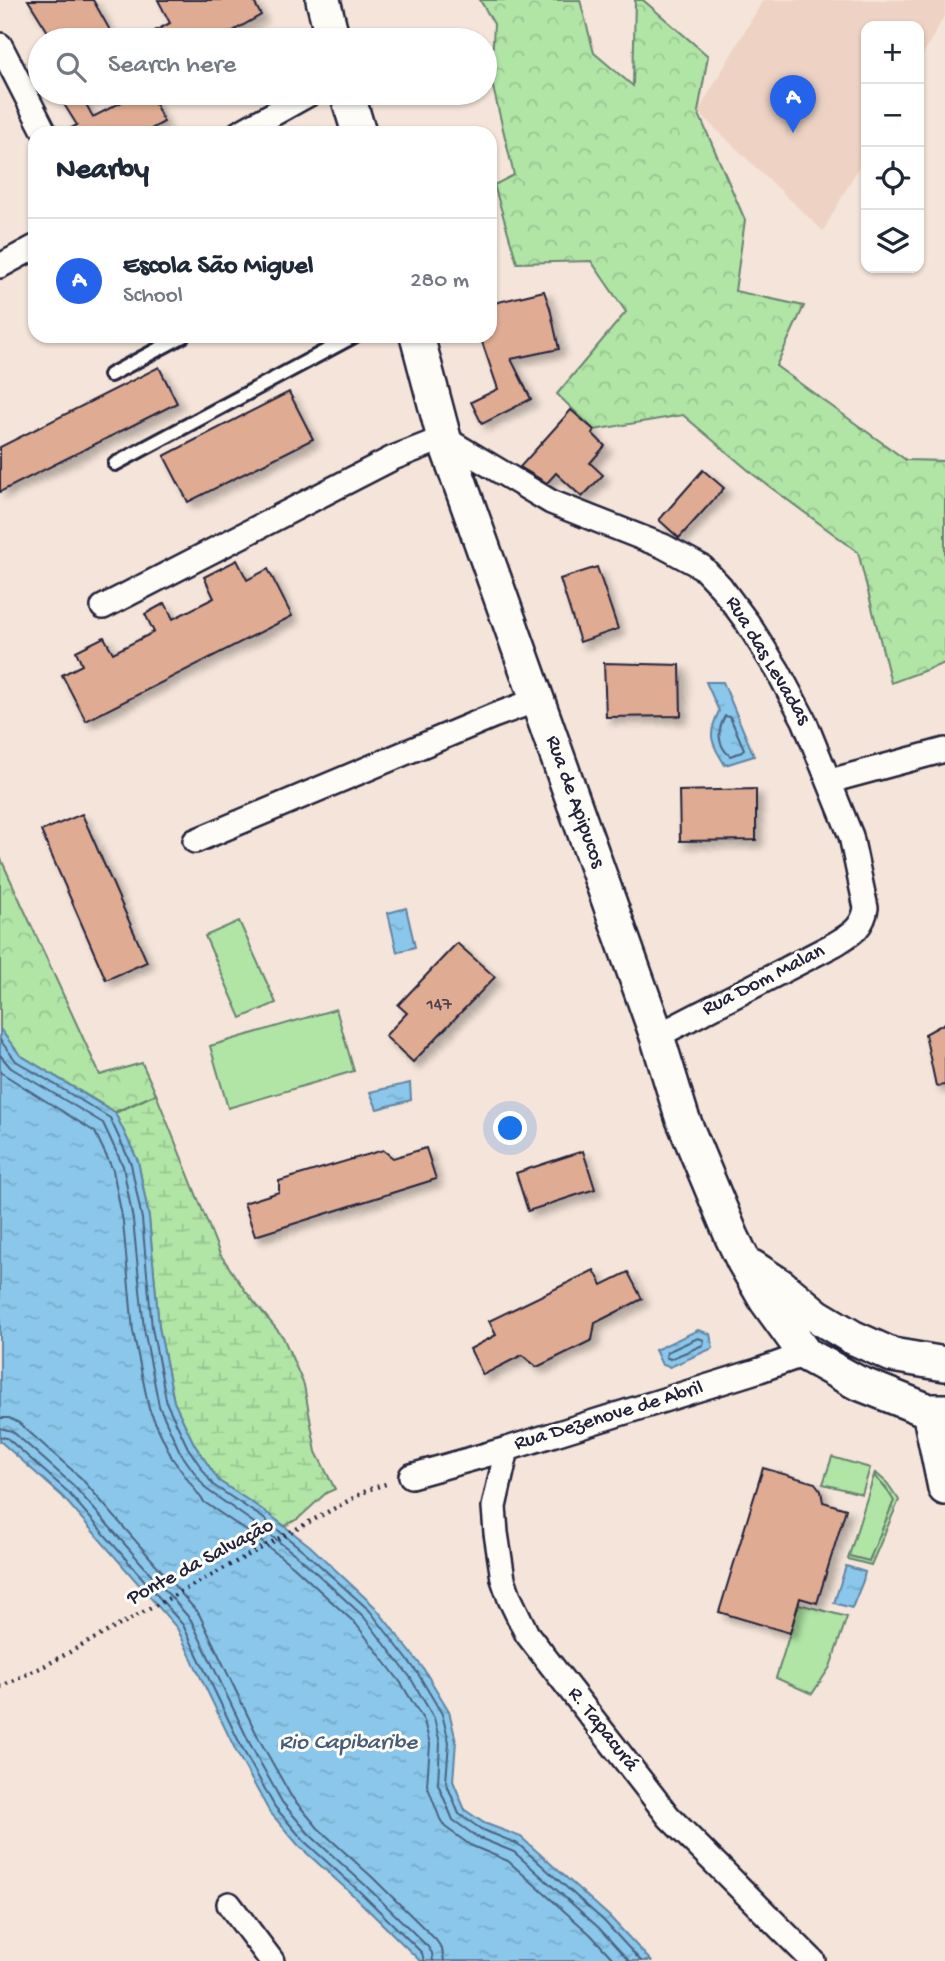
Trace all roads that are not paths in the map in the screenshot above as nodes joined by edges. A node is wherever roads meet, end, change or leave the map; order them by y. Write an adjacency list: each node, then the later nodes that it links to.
1 (323, 0): 2 (main road)
2 (330, 28)
3 (0, 45): 4 (street)
4 (28, 100)
5 (31, 105): 8 (street)
6 (289, 105): 9 (street)
7 (351, 105): 10 (main road)
8 (41, 126)
9 (252, 126)
10 (357, 126)
11 (28, 251): 12 (street)
12 (0, 266)
13 (170, 343): 16 (lane)
14 (341, 343): 18 (lane)
15 (419, 343): 17 (main road, Rua de Apipucos)
16 (110, 375)
17 (444, 438): 19 (street); 20 (main road, Rua de Apipucos); 22 (street, Rua das Levadas)
18 (115, 464)
19 (103, 607)
20 (537, 700): 23 (street); 25 (main road, Rua de Apipucos)
21 (945, 750): 22 (street)
22 (830, 780): 24 (street, Rua das Levadas)
23 (195, 841)
24 (864, 918): 25 (street, Rua Dom Malan)
25 (657, 1036): 26 (main road, Rua de Apipucos)
26 (744, 1262): 27 (main road, Rua de Apipucos); 28 (main road)
27 (806, 1354): 29 (main road); 30 (street, Rua Dezenove de Abril)
28 (945, 1364)
29 (940, 1408): 32 (main road)
30 (507, 1449): 31 (street, Rua Dezenove de Abril); 35 (street, R. Tapacurá)
31 (411, 1476)
32 (945, 1488)
33 (229, 1904): 34 (street)
34 (272, 1961)
35 (813, 1961)

